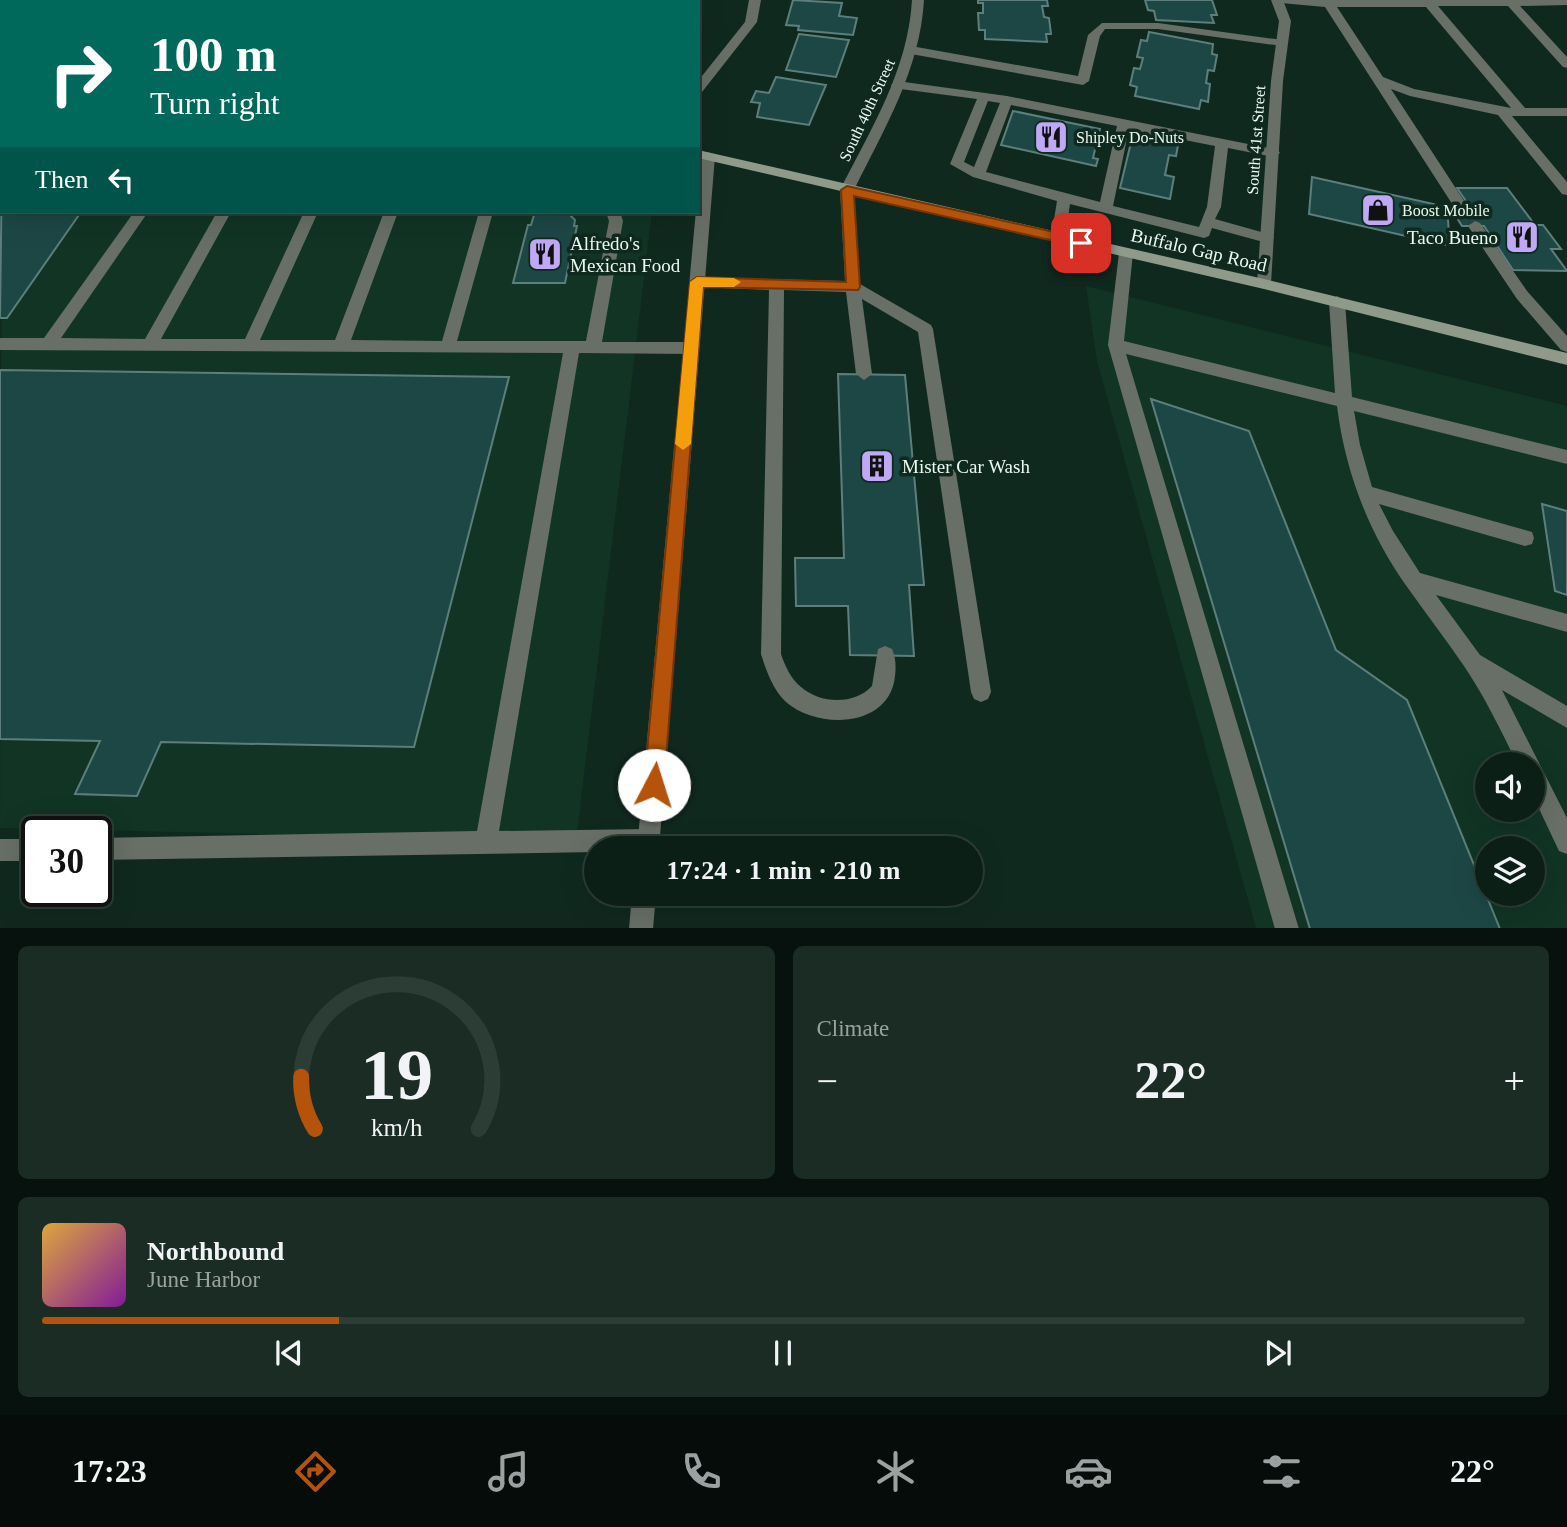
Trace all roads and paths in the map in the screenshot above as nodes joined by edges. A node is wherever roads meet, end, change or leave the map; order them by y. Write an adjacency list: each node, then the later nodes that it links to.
1 (755, 0): 13 (street)
2 (918, 0): 9 (street, South 40th Street)
3 (1279, 0): 6 (street); 8 (street, South 41st Street)
4 (1567, 2): 5 (street)
5 (1511, 3): 7 (street); 10 (street)
6 (1329, 4): 7 (street); 11 (street)
7 (1430, 4): 17 (street)
8 (1282, 43): 9 (street); 21 (street, South 41st Street)
9 (911, 50): 12 (street, South 40th Street)
10 (1567, 64)
11 (1379, 80): 16 (street); 30 (street)
12 (897, 85): 14 (street); 26 (street, South 40th Street)
13 (700, 86)
14 (984, 96): 15 (street); 25 (street)
15 (1007, 100): 19 (street); 25 (street)
16 (1502, 112): 17 (street); 23 (street)
17 (1521, 112): 18 (street)
18 (1567, 112)
19 (1124, 123): 20 (street); 29 (street)
20 (1222, 143): 21 (street); 37 (street)
21 (1273, 153): 40 (street, South 41st Street)
22 (703, 155): 26 (main road, Buffalo Gap Road); 42 (street)
23 (1550, 170): 24 (street); 27 (street)
24 (1567, 170)
25 (978, 174): 28 (street)
26 (847, 190): 39 (main road, Buffalo Gap Road); 45 (street)
27 (1567, 191)
28 (1064, 198): 29 (street); 39 (street)
29 (1105, 210): 37 (street)
30 (1463, 210)
31 (140, 214): 48 (street)
32 (222, 214): 49 (street)
33 (310, 214): 50 (street)
34 (390, 214): 52 (street)
35 (485, 214): 53 (street)
36 (614, 214): 56 (street)
37 (1207, 222): 40 (street)
38 (1475, 226): 54 (street)
39 (1058, 238): 41 (main road, Buffalo Gap Road)
40 (1267, 238): 44 (street, South 41st Street)
41 (1126, 253): 44 (main road, Buffalo Gap Road); 51 (street)
42 (697, 282): 43 (street); 57 (street)
43 (777, 283): 45 (street); 66 (street)
44 (1265, 284): 46 (main road, Buffalo Gap Road)
45 (853, 287): 59 (street); 68 (street)
46 (1337, 302): 58 (main road, Buffalo Gap Road); 60 (street)
47 (0, 344): 48 (street)
48 (49, 344): 49 (street)
49 (150, 345): 50 (street)
50 (250, 345): 52 (street)
51 (1116, 345): 60 (street); 81 (street)
52 (341, 346): 53 (street)
53 (448, 346): 55 (street)
54 (1567, 346)
55 (572, 347): 56 (street); 73 (street)
56 (593, 347): 57 (street)
57 (691, 348): 72 (street)
58 (1567, 359)
59 (863, 374)
60 (1344, 402): 61 (street); 62 (street)
61 (1567, 457)
62 (1365, 492): 63 (street); 64 (street)
63 (1525, 538)
64 (1412, 579): 65 (street); 67 (street)
65 (1567, 623)
66 (885, 656)
67 (1473, 662): 69 (street); 70 (street)
68 (981, 692)
69 (1567, 719)
70 (1522, 752)
71 (1545, 797): 75 (street)
72 (650, 836)
73 (486, 842): 74 (street); 76 (street)
74 (584, 843)
75 (1567, 843)
76 (112, 849)
77 (0, 850): 78 (street)
78 (21, 850)
79 (643, 906): 80 (street)
80 (641, 928)
81 (1287, 928)

